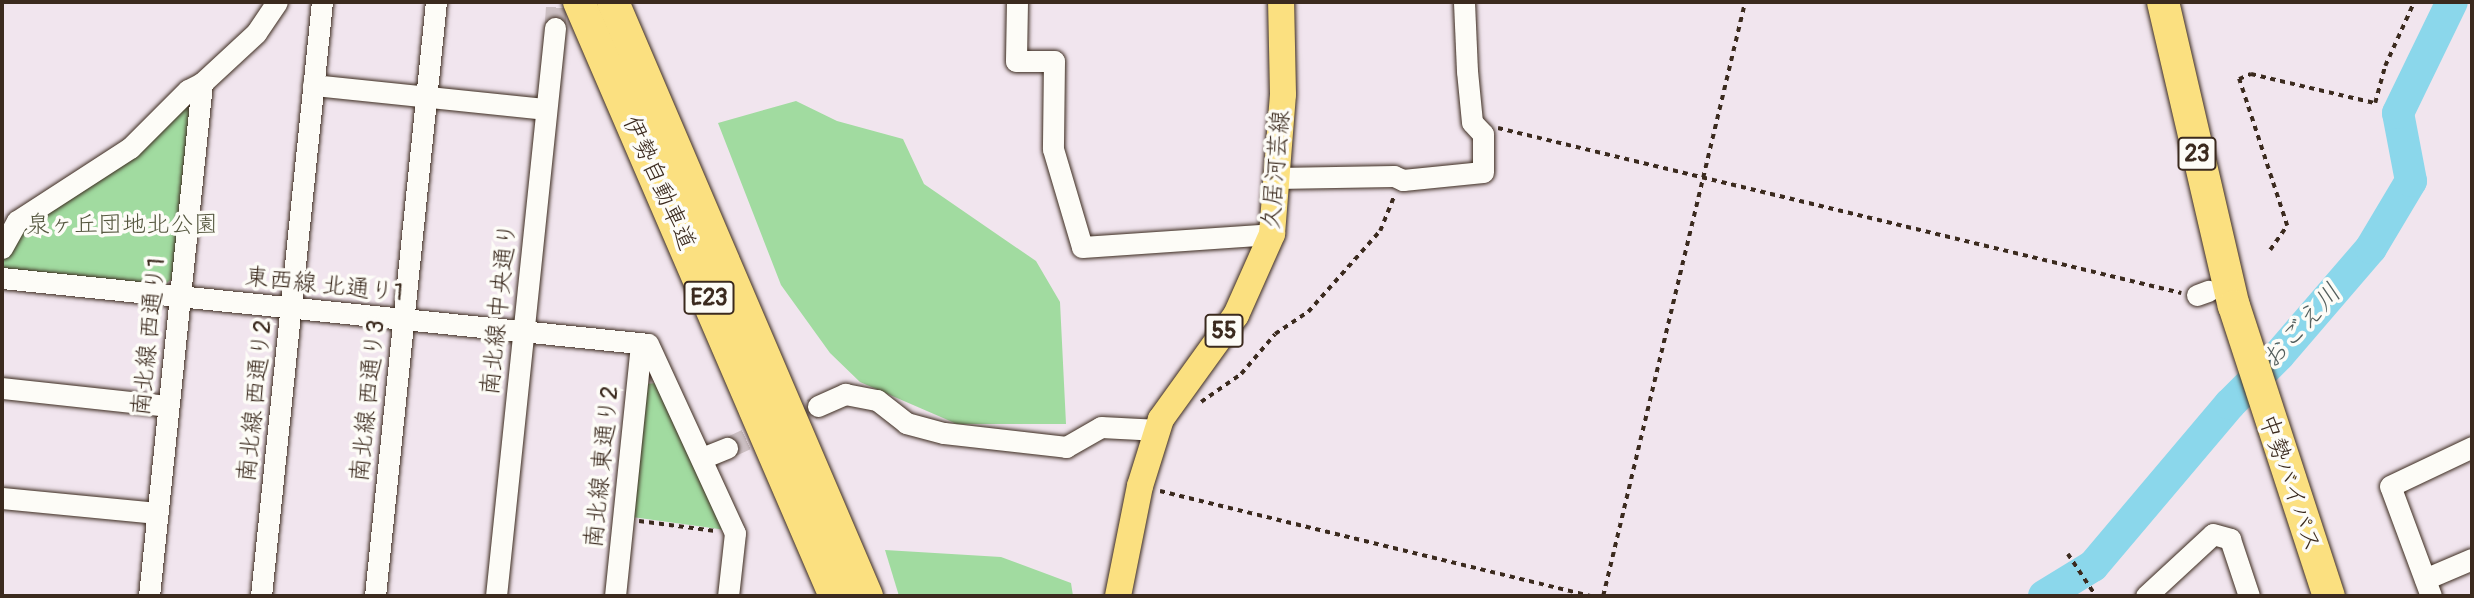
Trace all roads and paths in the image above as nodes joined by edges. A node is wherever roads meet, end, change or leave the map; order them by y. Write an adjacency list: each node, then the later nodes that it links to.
1 (277, 2): 13 (street)
2 (322, 2): 14 (street, 南北線 西通り2)
3 (436, 2): 15 (street, 南北線 西通り3)
4 (579, 2): 55 (highway, 伊勢自動車道 / E23)
5 (613, 2): 56 (highway, 伊勢自動車道 / E23)
6 (1017, 2): 21 (street)
7 (1281, 2): 18 (main road, 久居河芸線 / 55)
8 (1464, 2): 17 (street)
9 (1745, 2): 19 (path)
10 (2163, 2): 26 (highway, 中勢バイパス / 23)
11 (2414, 2): 23 (path)
12 (555, 28): 16 (street, 南北線 中央通り)
13 (202, 83): 22 (street); 25 (street, 南北線 西通り1)
14 (313, 85): 15 (street); 27 (street, 南北線 西通り2)
15 (426, 97): 16 (street); 28 (street, 南北線 西通り3)
16 (546, 109): 29 (street, 南北線 中央通り)
17 (1472, 122): 19 (path); 20 (street)
18 (1276, 178): 20 (street); 21 (main road, 久居河芸線 / 55)
19 (1704, 178): 26 (path); 59 (path)
20 (1403, 180): 32 (path)
21 (1272, 234): 35 (main road, 久居河芸線 / 55)
22 (2, 248)
23 (2270, 250)
24 (2, 278): 25 (street, 東西線 北通り1)
25 (180, 296): 27 (street, 東西線 北通り1); 33 (street, 南北線 西通り1)
26 (2213, 297): 63 (highway, 中勢バイパス / 23)
27 (290, 308): 28 (street, 東西線 北通り1); 50 (street, 南北線 西通り2)
28 (403, 319): 29 (street, 東西線 北通り1); 51 (street, 南北線 西通り3)
29 (523, 331): 30 (street, 東西線 北通り1); 52 (street, 南北線 中央通り)
30 (641, 344): 38 (street); 44 (street, 南北線 東通り2)
31 (2, 388): 33 (street)
32 (1198, 405)
33 (169, 406): 43 (street, 南北線 西通り1)
34 (818, 406): 35 (street)
35 (1159, 430): 57 (main road, 久居河芸線 / 55)
36 (2472, 447): 48 (street)
37 (727, 448): 38 (street)
38 (702, 458): 45 (street)
39 (1161, 478): 40 (path)
40 (1158, 491): 42 (path); 58 (path)
41 (2, 498): 43 (street)
42 (1156, 504)
43 (157, 513): 49 (street, 南北線 西通り1)
44 (623, 519): 45 (path); 53 (street, 南北線 東通り2)
45 (735, 533): 54 (street)
46 (2068, 554): 60 (path)
47 (2472, 559): 48 (street)
48 (2428, 588)
49 (149, 596)
50 (261, 596)
51 (375, 596)
52 (496, 596)
53 (615, 596)
54 (728, 596)
55 (835, 596)
56 (867, 596)
57 (1118, 596)
58 (1592, 596)
59 (1602, 596)
60 (2096, 596)
61 (2146, 596): 62 (street)
62 (2249, 596)
63 (2329, 596)

